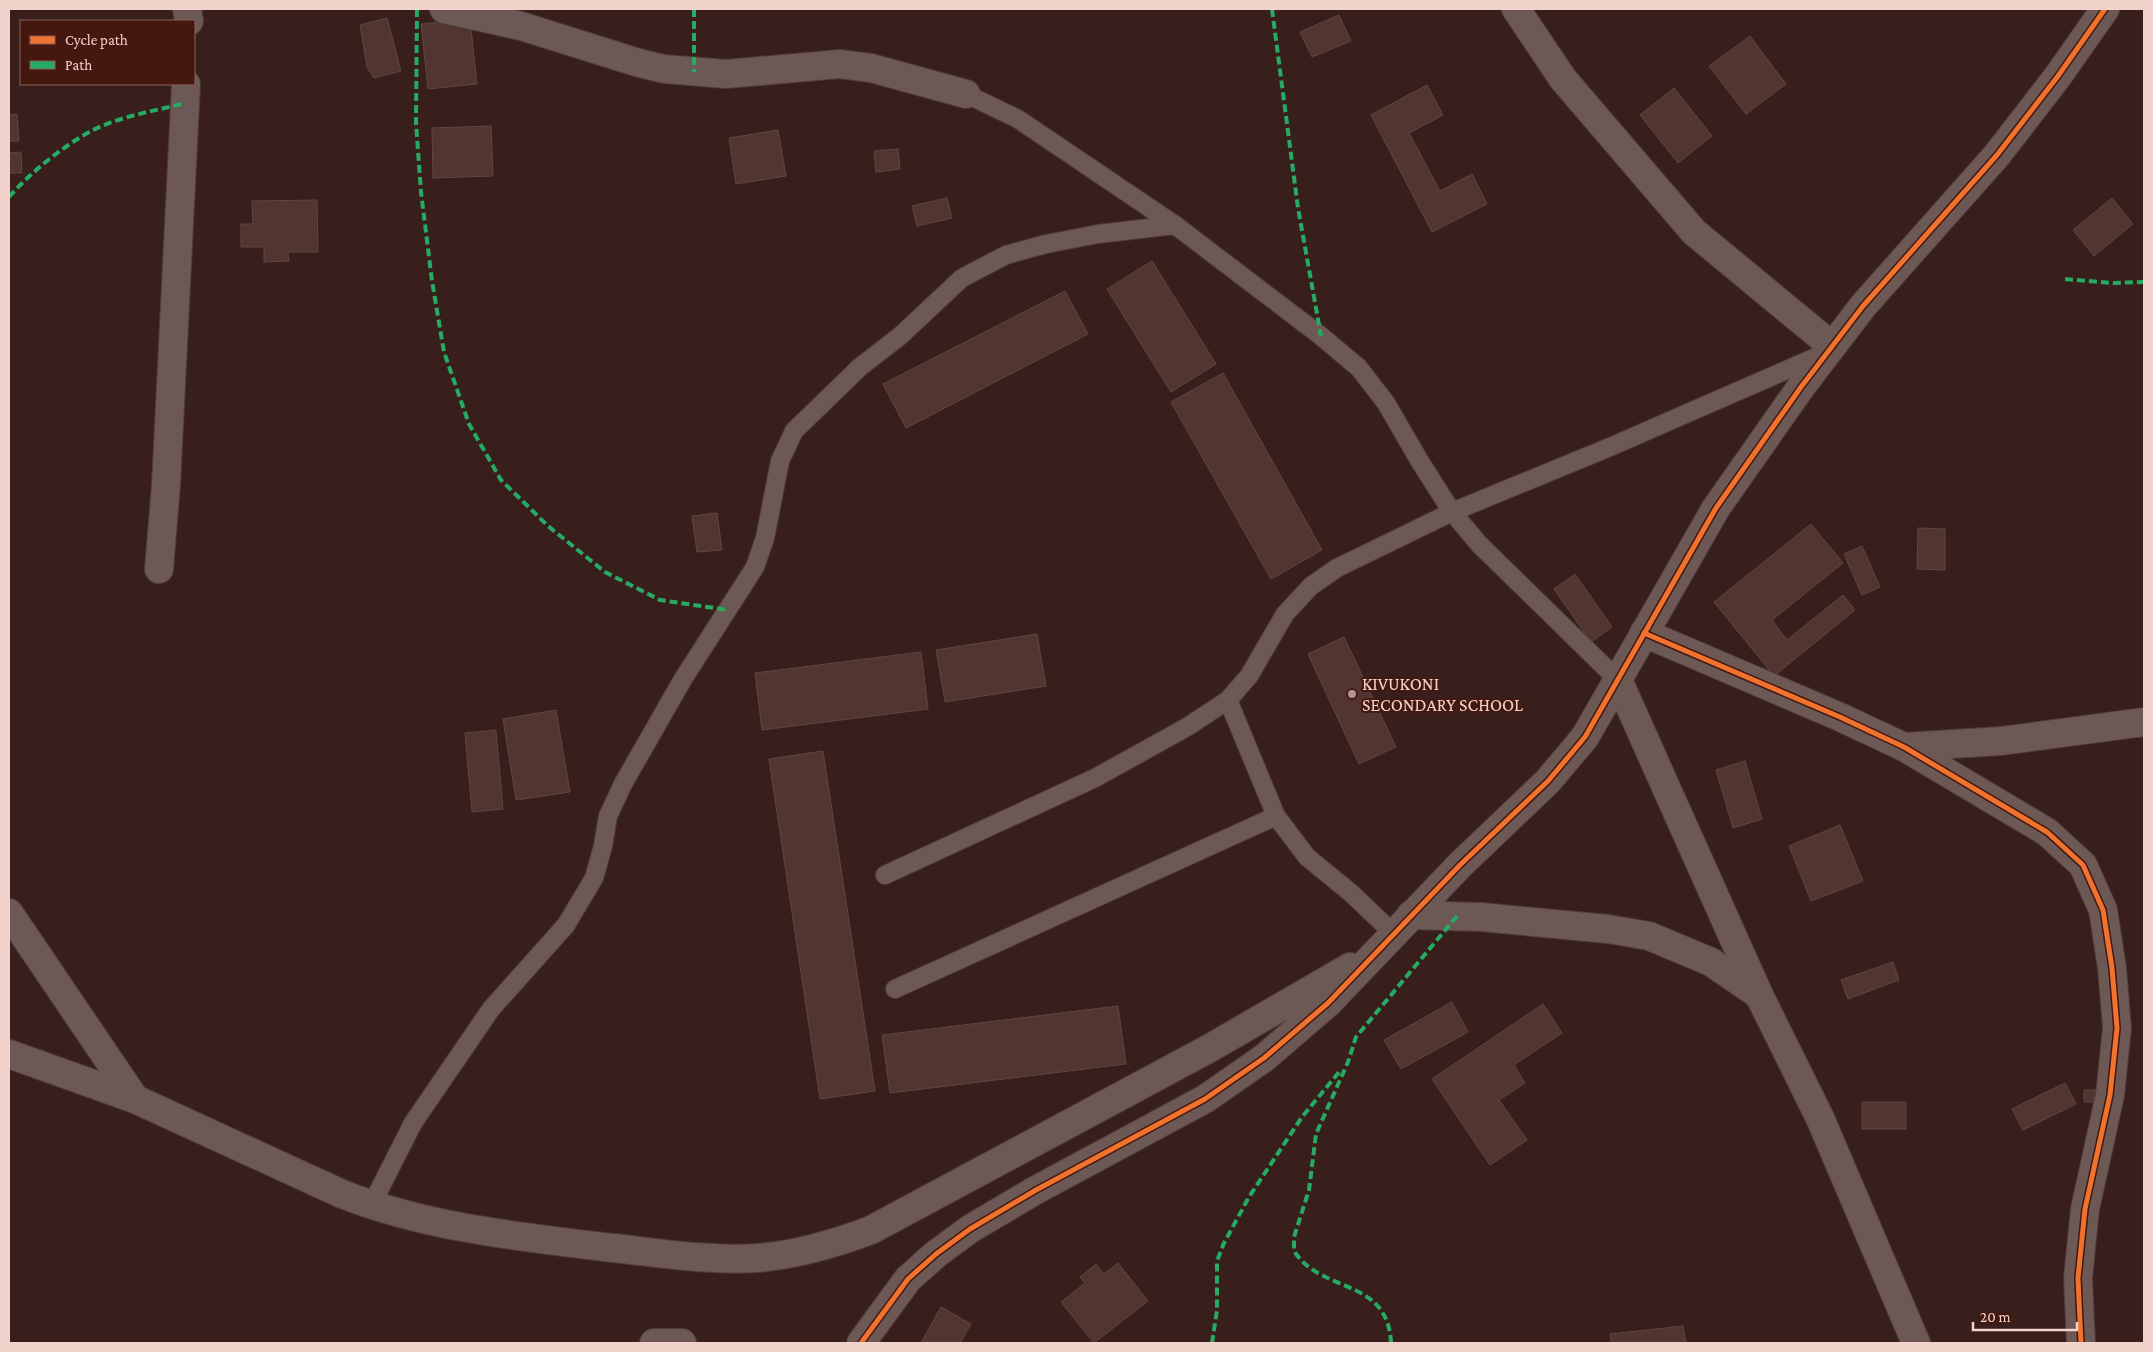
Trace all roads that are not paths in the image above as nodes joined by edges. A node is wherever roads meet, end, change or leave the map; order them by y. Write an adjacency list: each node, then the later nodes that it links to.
1 (444, 9): 5 (street)
2 (1516, 9): 7 (street)
3 (2105, 9): 7 (street)
4 (186, 85): 9 (street)
5 (966, 94): 6 (lane)
6 (1175, 226): 8 (lane); 24 (lane)
7 (1829, 349): 8 (lane); 10 (street)
8 (1452, 512): 11 (lane); 12 (lane)
9 (159, 568)
10 (1644, 633): 11 (street); 14 (street)
11 (1618, 680): 18 (street); 21 (street)
12 (1228, 700): 15 (lane); 16 (lane)
13 (2144, 722): 14 (street)
14 (1904, 747): 29 (street)
15 (1276, 816): 18 (lane); 20 (lane)
16 (885, 875)
17 (9, 913): 23 (street)
18 (1402, 924): 19 (street); 21 (street)
19 (1374, 954): 24 (street); 27 (street)
20 (895, 989)
21 (1759, 995): 28 (street)
22 (9, 1054): 23 (street)
23 (135, 1099): 24 (street)
24 (371, 1206)
25 (654, 1343): 26 (street)
26 (682, 1343)
27 (861, 1343)
28 (1916, 1343)
29 (2081, 1343)

